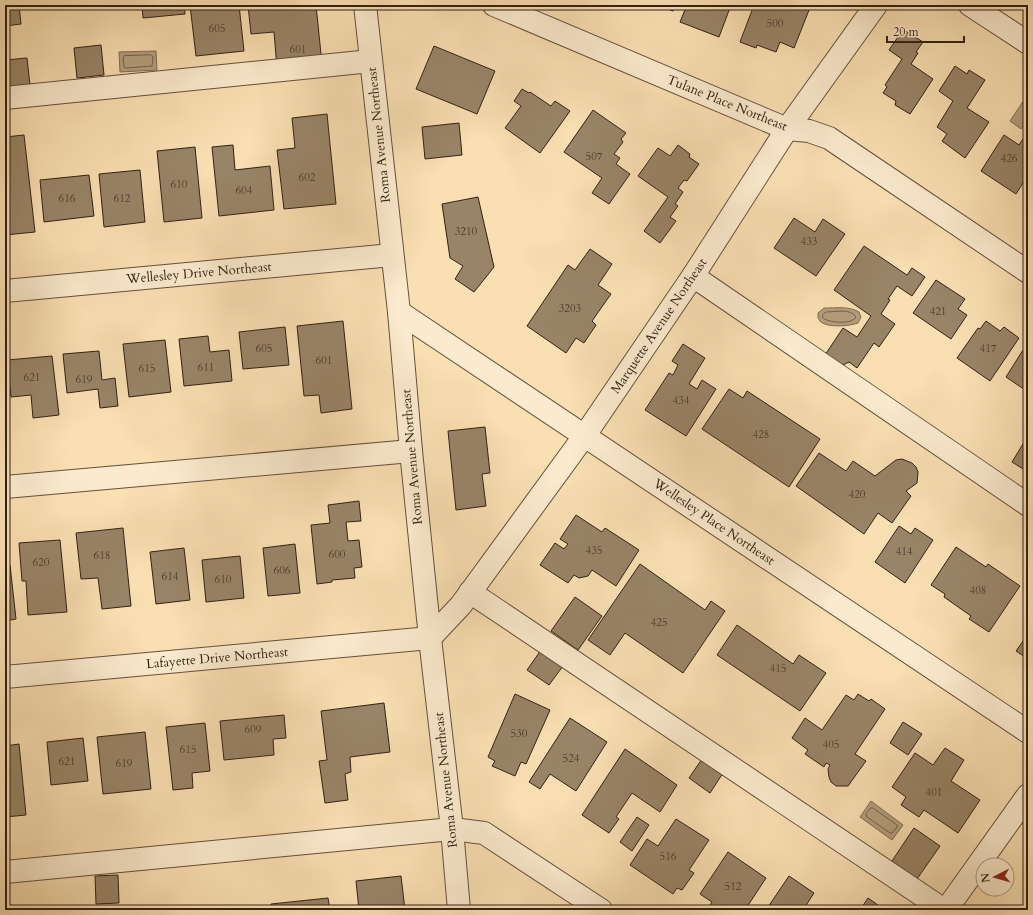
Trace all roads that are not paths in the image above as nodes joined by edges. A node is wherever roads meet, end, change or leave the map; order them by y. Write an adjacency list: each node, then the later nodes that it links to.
1 (365, 5): 6 (street, Roma Avenue Northeast)
2 (494, 5): 8 (street, Tulane Place Northeast)
3 (876, 5): 8 (street, Marquette Avenue Northeast)
4 (970, 5): 5 (street)
5 (1028, 43)
6 (371, 61): 7 (street); 9 (street, Roma Avenue Northeast)
7 (5, 98)
8 (787, 129): 10 (street, Tulane Place Northeast); 11 (street, Marquette Avenue Northeast)
9 (392, 255): 12 (street, Wellesley Drive Northeast); 13 (street, Roma Avenue Northeast)
10 (1028, 272)
11 (693, 276): 14 (street, Marquette Avenue Northeast); 17 (street)
12 (5, 291)
13 (399, 312): 14 (street, Wellesley Place Northeast); 15 (street, Roma Avenue Northeast)
14 (585, 436): 18 (street, Marquette Avenue Northeast); 21 (street, Wellesley Place Northeast)
15 (411, 451): 16 (street); 19 (street, Roma Avenue Northeast)
16 (5, 487)
17 (1028, 505)
18 (470, 592): 19 (street, Marquette Avenue Northeast); 27 (street)
19 (430, 638): 20 (street, Lafayette Drive Northeast); 23 (street, Roma Avenue Northeast)
20 (5, 677)
21 (1028, 732)
22 (1028, 795): 27 (street)
23 (452, 829): 24 (street); 25 (street, Roma Avenue Northeast); 26 (street)
24 (5, 872)
25 (459, 910)
26 (601, 910)
27 (945, 910)

